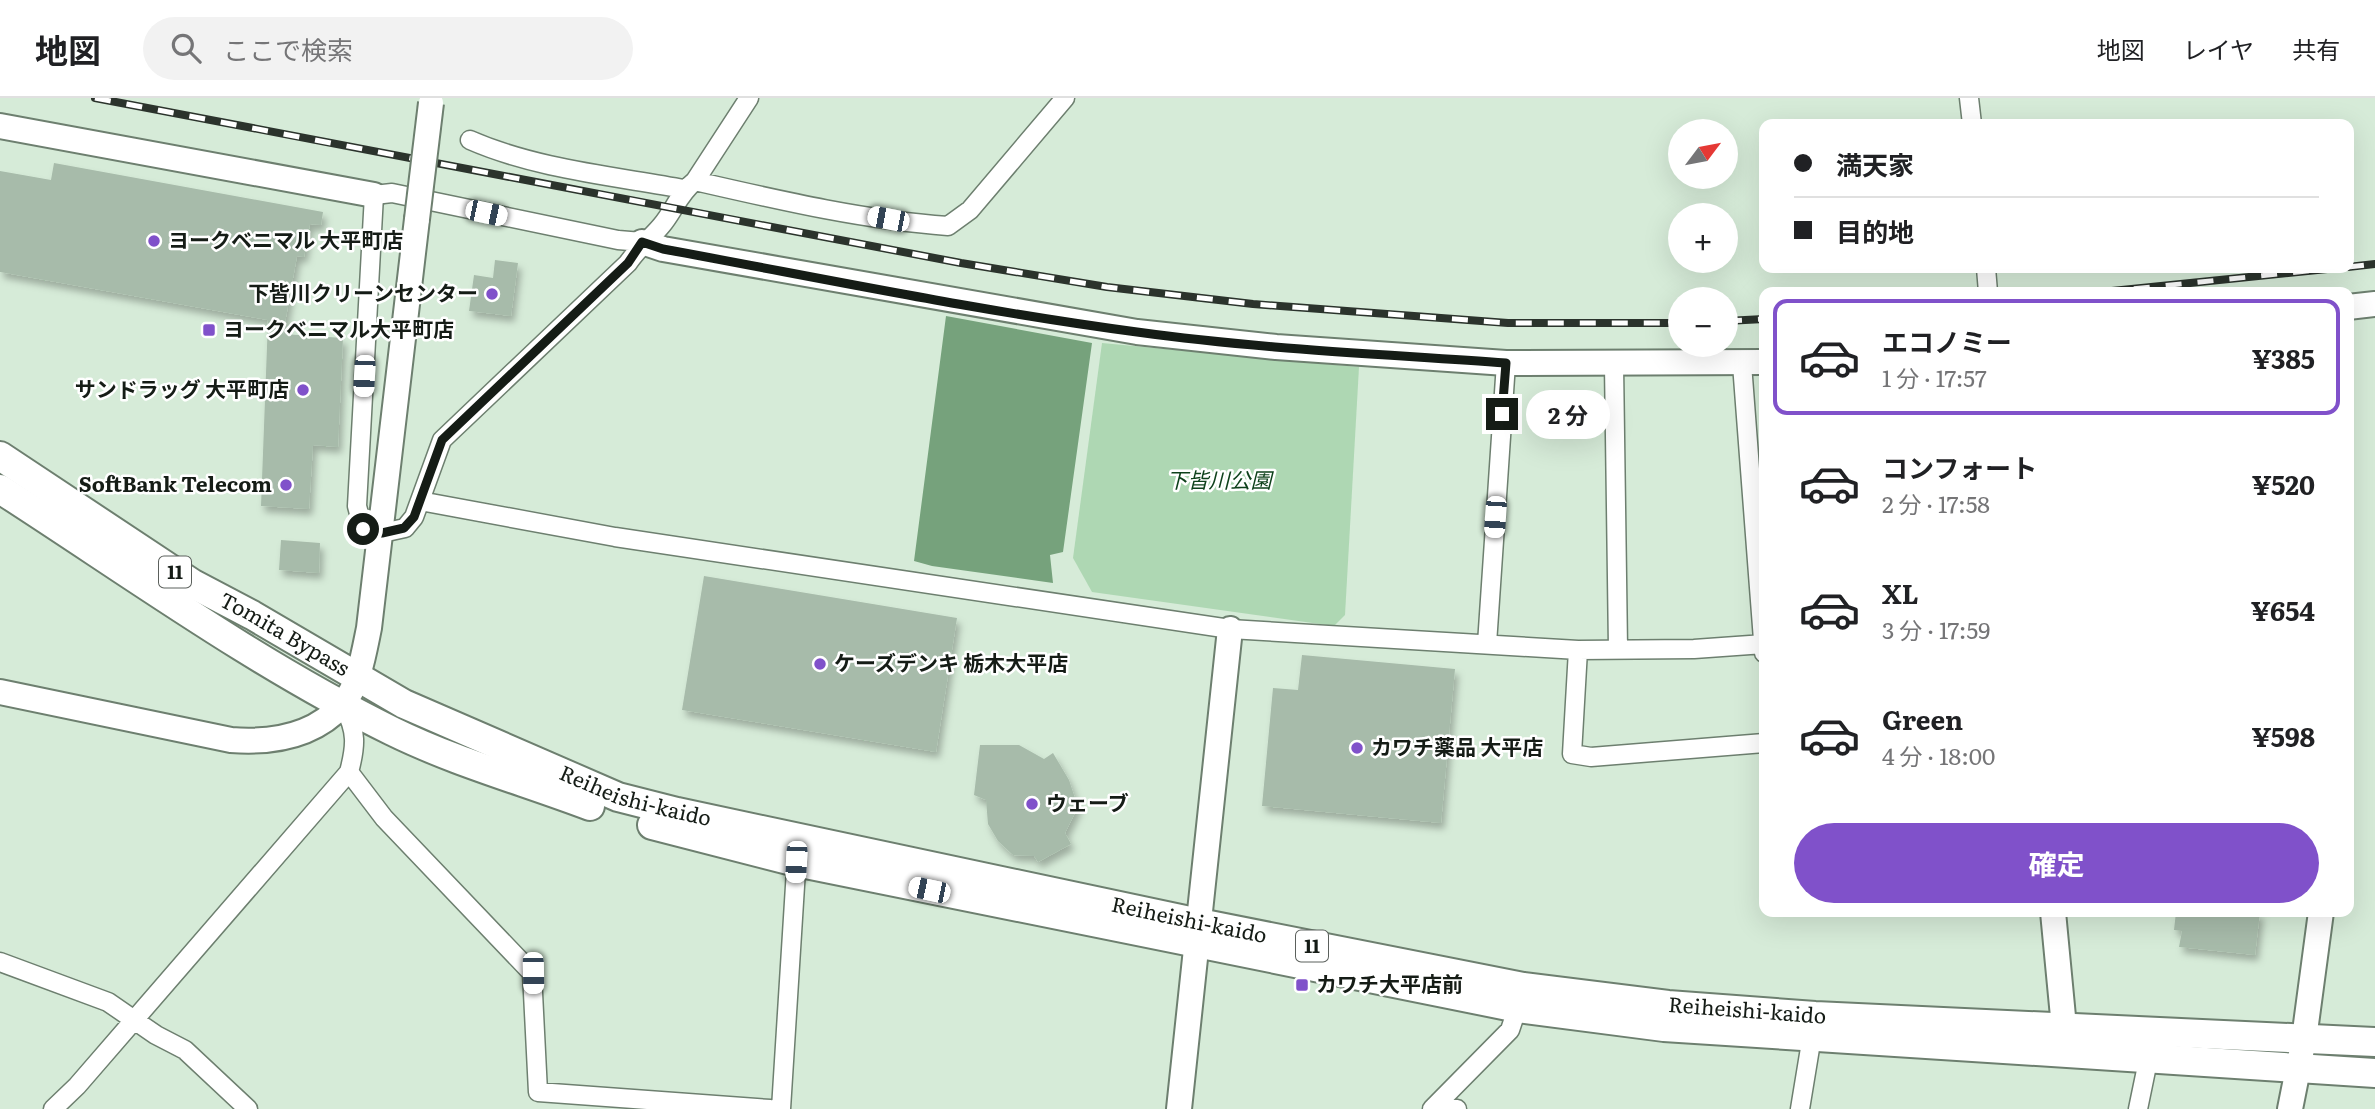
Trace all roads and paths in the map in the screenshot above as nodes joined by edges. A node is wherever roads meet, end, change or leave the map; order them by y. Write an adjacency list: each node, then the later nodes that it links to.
1 (749, 98): 8 (street)
2 (1065, 98): 8 (street)
3 (1969, 98): 5 (street)
4 (431, 101): 19 (street, bridge)
5 (1971, 119)
6 (0, 126): 9 (street)
7 (470, 140): 8 (street)
8 (690, 185): 10 (street)
9 (374, 195): 10 (street); 19 (street)
10 (642, 242): 13 (street); 18 (street)
11 (2375, 304): 12 (street)
12 (2354, 306)
13 (1506, 363): 15 (street); 22 (street)
14 (1753, 363): 15 (street); 20 (street)
15 (1614, 365): 24 (street)
16 (0, 456): 26 (main road, Tomita Bypass / 11)
17 (0, 489): 28 (main road, Tomita Bypass / 11)
18 (420, 501): 19 (street); 21 (street)
19 (382, 533): 26 (street)
20 (1759, 533)
21 (1230, 629): 22 (street); 34 (street)
22 (1487, 644): 25 (street)
23 (1759, 647): 24 (street)
24 (1619, 648): 25 (street)
25 (1578, 650): 29 (street)
26 (356, 678): 28 (street); 31 (main road, Reiheishi-kaido / 11)
27 (0, 692): 28 (street)
28 (342, 704): 30 (street); 31 (main road, Reiheishi-kaido / 11)
29 (1759, 743)
30 (349, 772): 37 (street); 48 (street)
31 (797, 850): 34 (main road, Reiheishi-kaido / 11); 49 (street)
32 (2054, 917): 40 (street)
33 (2320, 917): 39 (street)
34 (1197, 934): 36 (main road, Reiheishi-kaido / 11); 50 (street)
35 (0, 962): 37 (street)
36 (1520, 997): 38 (main road, Reiheishi-kaido / 11); 45 (street)
37 (133, 1020): 46 (street); 47 (street)
38 (1814, 1027): 40 (main road, Reiheishi-kaido / 11); 52 (street)
39 (2304, 1039): 41 (main road, Reiheishi-kaido / 11); 42 (main road, Reiheishi-kaido / 11); 43 (street)
40 (2066, 1042): 42 (main road, Reiheishi-kaido / 11)
41 (2375, 1042)
42 (2151, 1047): 43 (main road, Reiheishi-kaido / 11); 53 (street)
43 (2298, 1069): 44 (main road, Reiheishi-kaido / 11); 54 (street)
44 (2375, 1073)
45 (1433, 1108): 51 (street)
46 (53, 1109)
47 (248, 1109)
48 (770, 1109)
49 (781, 1109)
50 (1179, 1109)
51 (1457, 1109)
52 (1800, 1109)
53 (2138, 1109)
54 (2290, 1109)

